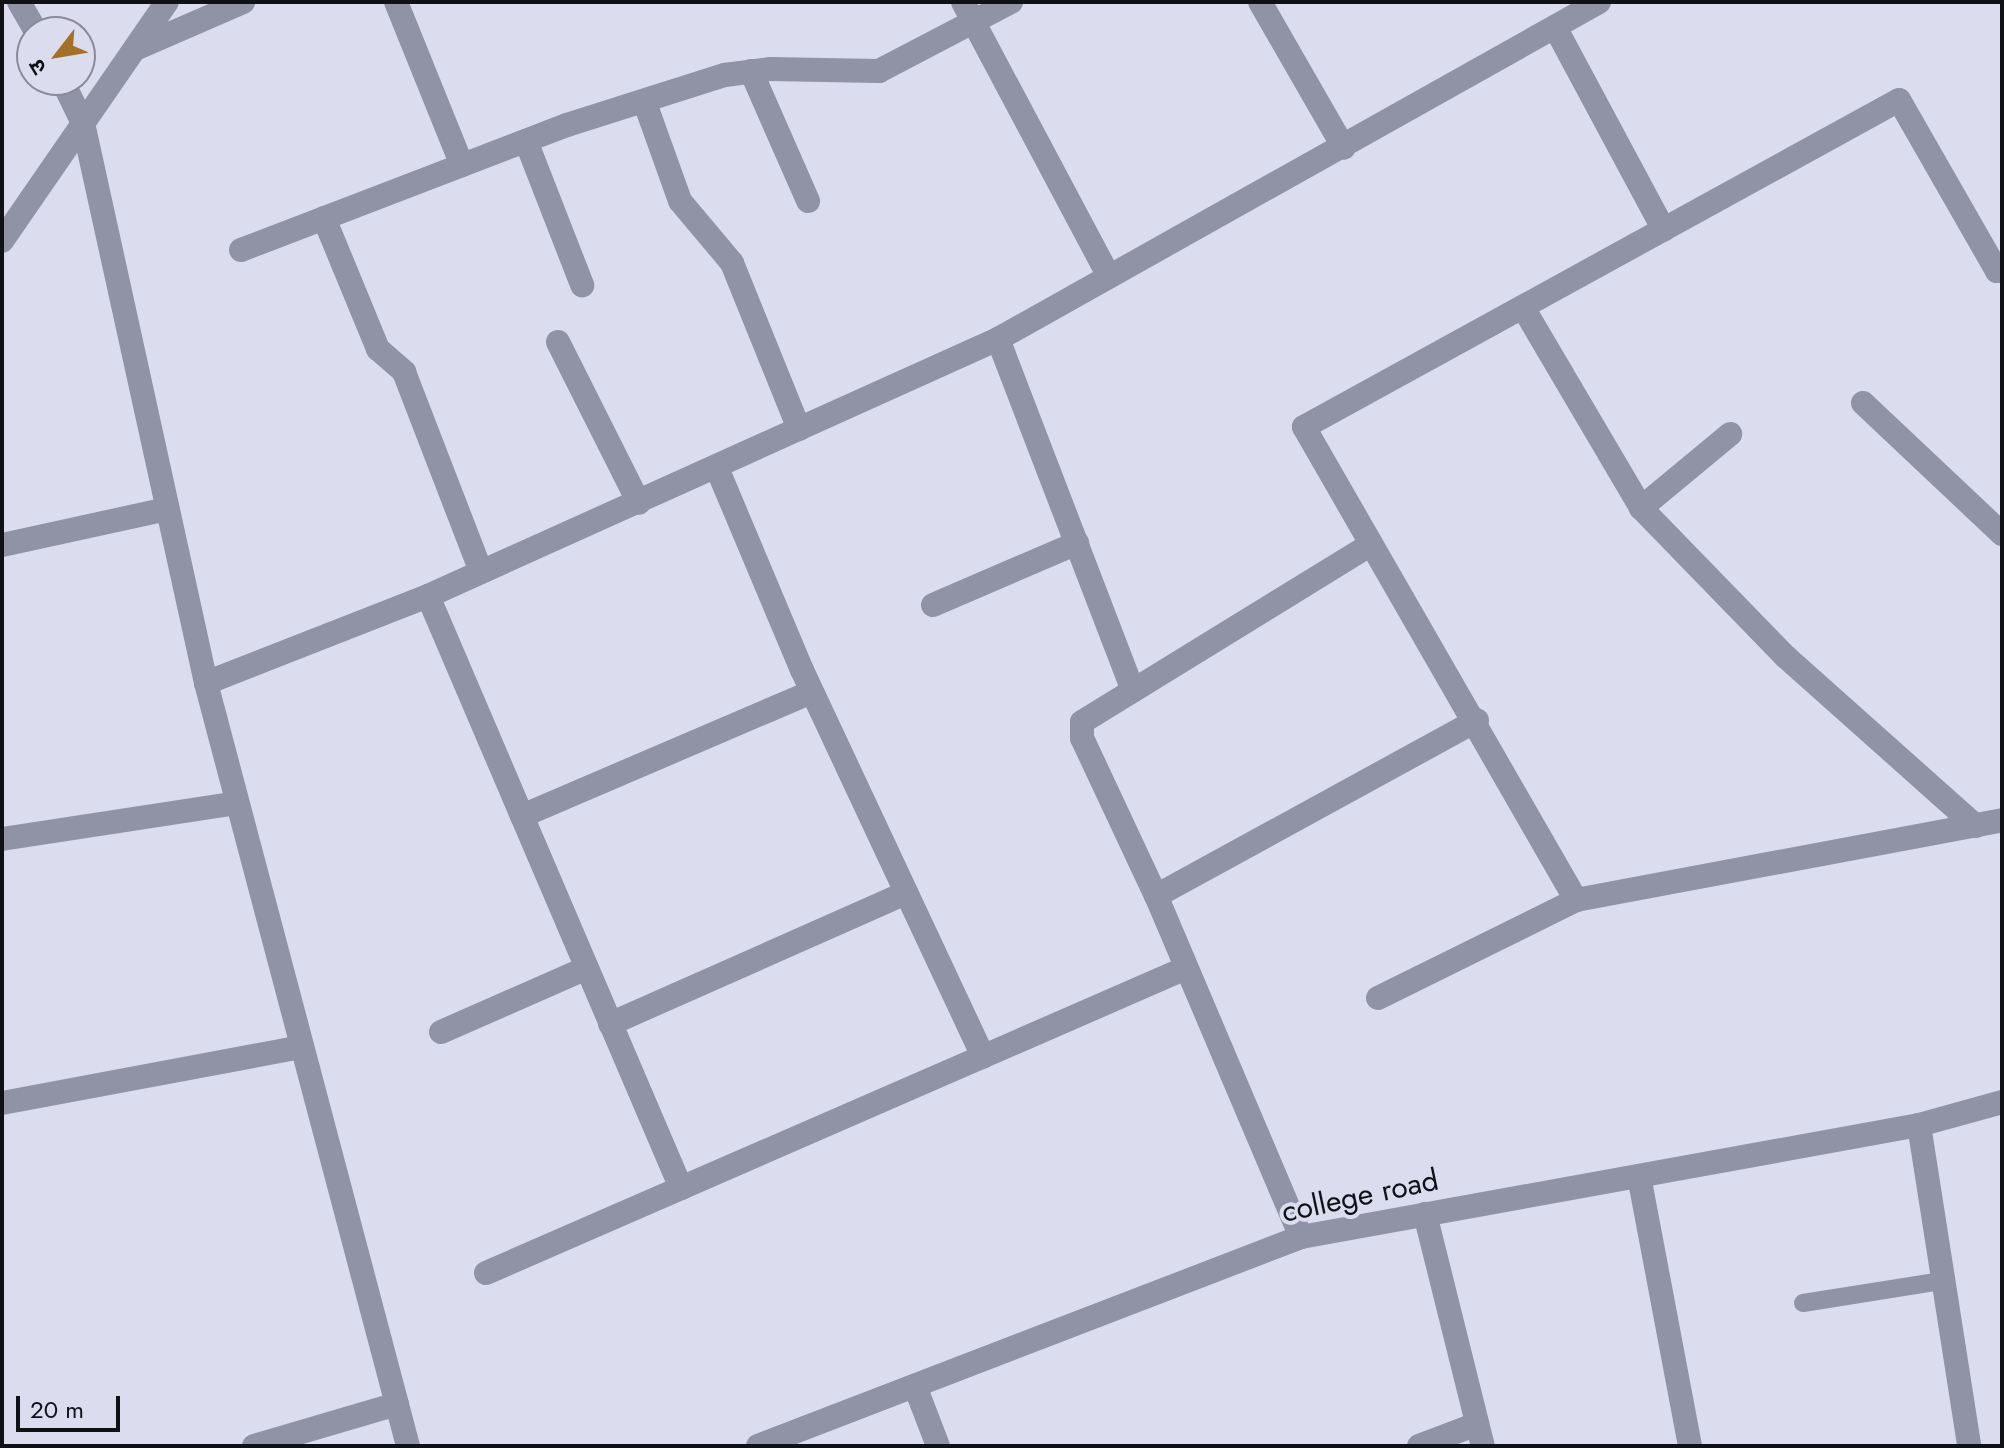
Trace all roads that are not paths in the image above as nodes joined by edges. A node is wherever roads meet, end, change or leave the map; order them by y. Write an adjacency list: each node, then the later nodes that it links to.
1 (167, 2): 9 (street)
2 (243, 2): 9 (street)
3 (396, 2): 16 (street)
4 (1011, 2): 7 (street)
5 (1260, 2): 15 (street)
6 (1599, 2): 8 (street)
7 (969, 12): 10 (street); 23 (street)
8 (1555, 27): 15 (street); 19 (street)
9 (135, 49): 13 (street)
10 (751, 71): 12 (street); 17 (street)
11 (70, 96): 13 (street)
12 (645, 103): 14 (street); 29 (street)
13 (83, 123): 20 (street); 34 (street)
14 (526, 141): 16 (street); 24 (street)
15 (1344, 148): 23 (street)
16 (462, 165): 18 (street)
17 (808, 201)
18 (324, 218): 21 (street); 39 (street)
19 (1664, 230): 22 (street); 25 (street)
20 (2, 241)
21 (241, 250)
22 (2002, 268)
23 (1109, 277): 26 (street)
24 (582, 285)
25 (1524, 309): 33 (street); 37 (street)
26 (998, 339): 29 (street); 36 (street)
27 (558, 342): 32 (street)
28 (1863, 403): 35 (street)
29 (799, 429): 31 (street)
30 (1730, 434): 33 (street)
31 (717, 468): 32 (street); 44 (street)
32 (639, 503): 39 (street)
33 (1641, 508): 49 (street)
34 (167, 509): 38 (street); 42 (street)
35 (2002, 534)
36 (1077, 543): 41 (street); 43 (street)
37 (1371, 544): 43 (street); 45 (street)
38 (2, 545)
39 (481, 572): 40 (street)
40 (428, 596): 42 (street); 47 (street)
41 (933, 605)
42 (206, 683): 46 (street)
43 (1133, 690): 52 (street)
44 (812, 692): 47 (street); 51 (street)
45 (1477, 720): 52 (street); 53 (street)
46 (237, 803): 50 (street); 59 (street)
47 (522, 816): 54 (street)
48 (2002, 820): 49 (street)
49 (1976, 826): 53 (street)
50 (2, 839)
51 (906, 893): 57 (street); 60 (street)
52 (1156, 896): 55 (street)
53 (1576, 900): 56 (street)
54 (587, 968): 57 (street); 58 (street)
55 (1186, 968): 60 (street); 67 (street)
56 (1378, 998)
57 (610, 1024): 65 (street)
58 (441, 1032)
59 (300, 1047): 62 (street); 72 (street)
60 (983, 1057): 65 (street)
61 (2002, 1102): 63 (street, college road)
62 (2, 1103)
63 (1919, 1125): 64 (street, college road); 69 (street)
64 (1639, 1176): 66 (street, college road); 79 (street)
65 (681, 1188): 68 (street)
66 (1425, 1214): 67 (street, college road); 73 (street)
67 (1301, 1237): 71 (street, college road)
68 (486, 1273)
69 (1942, 1281): 70 (lane); 80 (street)
70 (1803, 1303)
71 (915, 1386): 76 (street, college road); 77 (street)
72 (397, 1404): 74 (street); 75 (street)
73 (1480, 1435): 78 (street)
74 (254, 1446)
75 (408, 1446)
76 (758, 1446)
77 (938, 1446)
78 (1419, 1446)
79 (1690, 1446)
80 (1969, 1446)

